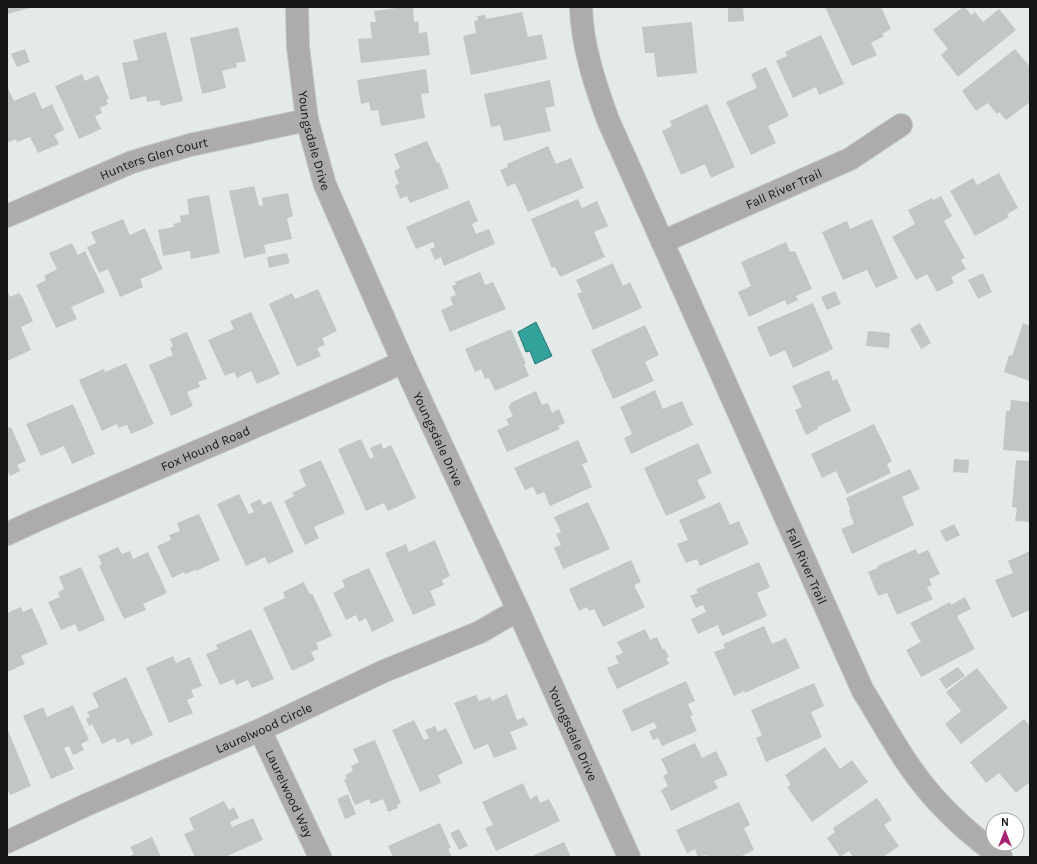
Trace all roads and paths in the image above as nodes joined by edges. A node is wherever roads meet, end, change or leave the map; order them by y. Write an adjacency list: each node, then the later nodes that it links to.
1 (298, 7): 3 (street, Youngsdale Drive)
2 (581, 7): 6 (street, Fall River Trail)
3 (307, 120): 5 (street, Hunters Glen Court); 7 (street, Youngsdale Drive)
4 (901, 125): 6 (street, Fall River Trail)
5 (7, 216)
6 (662, 242): 14 (street, Fall River Trail)
7 (403, 362): 8 (street, Fox Hound Road); 9 (street, Youngsdale Drive)
8 (7, 534)
9 (518, 610): 10 (street, Laurelwood Circle); 13 (street, Youngsdale Drive)
10 (260, 730): 11 (street, Laurelwood Circle); 12 (street, Laurelwood Way)
11 (7, 842)
12 (320, 857)
13 (629, 857)
14 (1001, 857)

